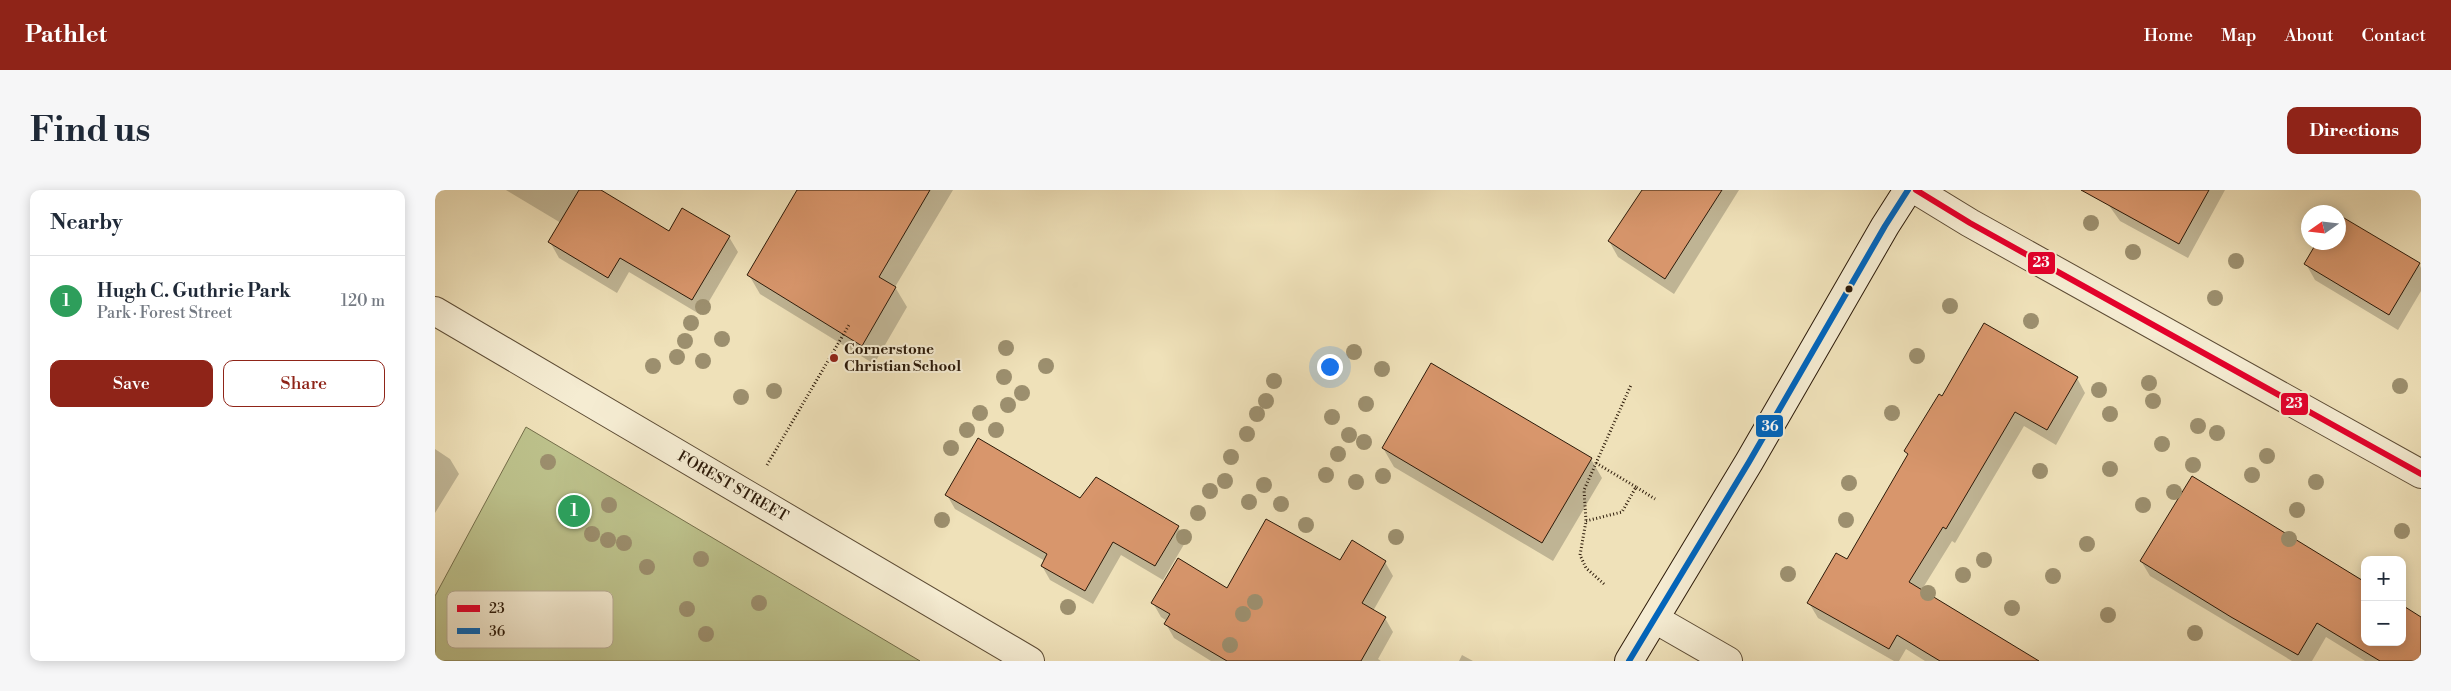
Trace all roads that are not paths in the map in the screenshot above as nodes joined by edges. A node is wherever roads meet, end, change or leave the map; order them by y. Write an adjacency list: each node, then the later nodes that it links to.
1 (1909, 190): 5 (street)
2 (1916, 190): 4 (street)
3 (435, 311): 6 (street, FOREST STREET)
4 (2421, 474)
5 (1655, 619): 7 (street); 8 (street)
6 (1030, 661)
7 (1629, 661)
8 (1727, 661)

